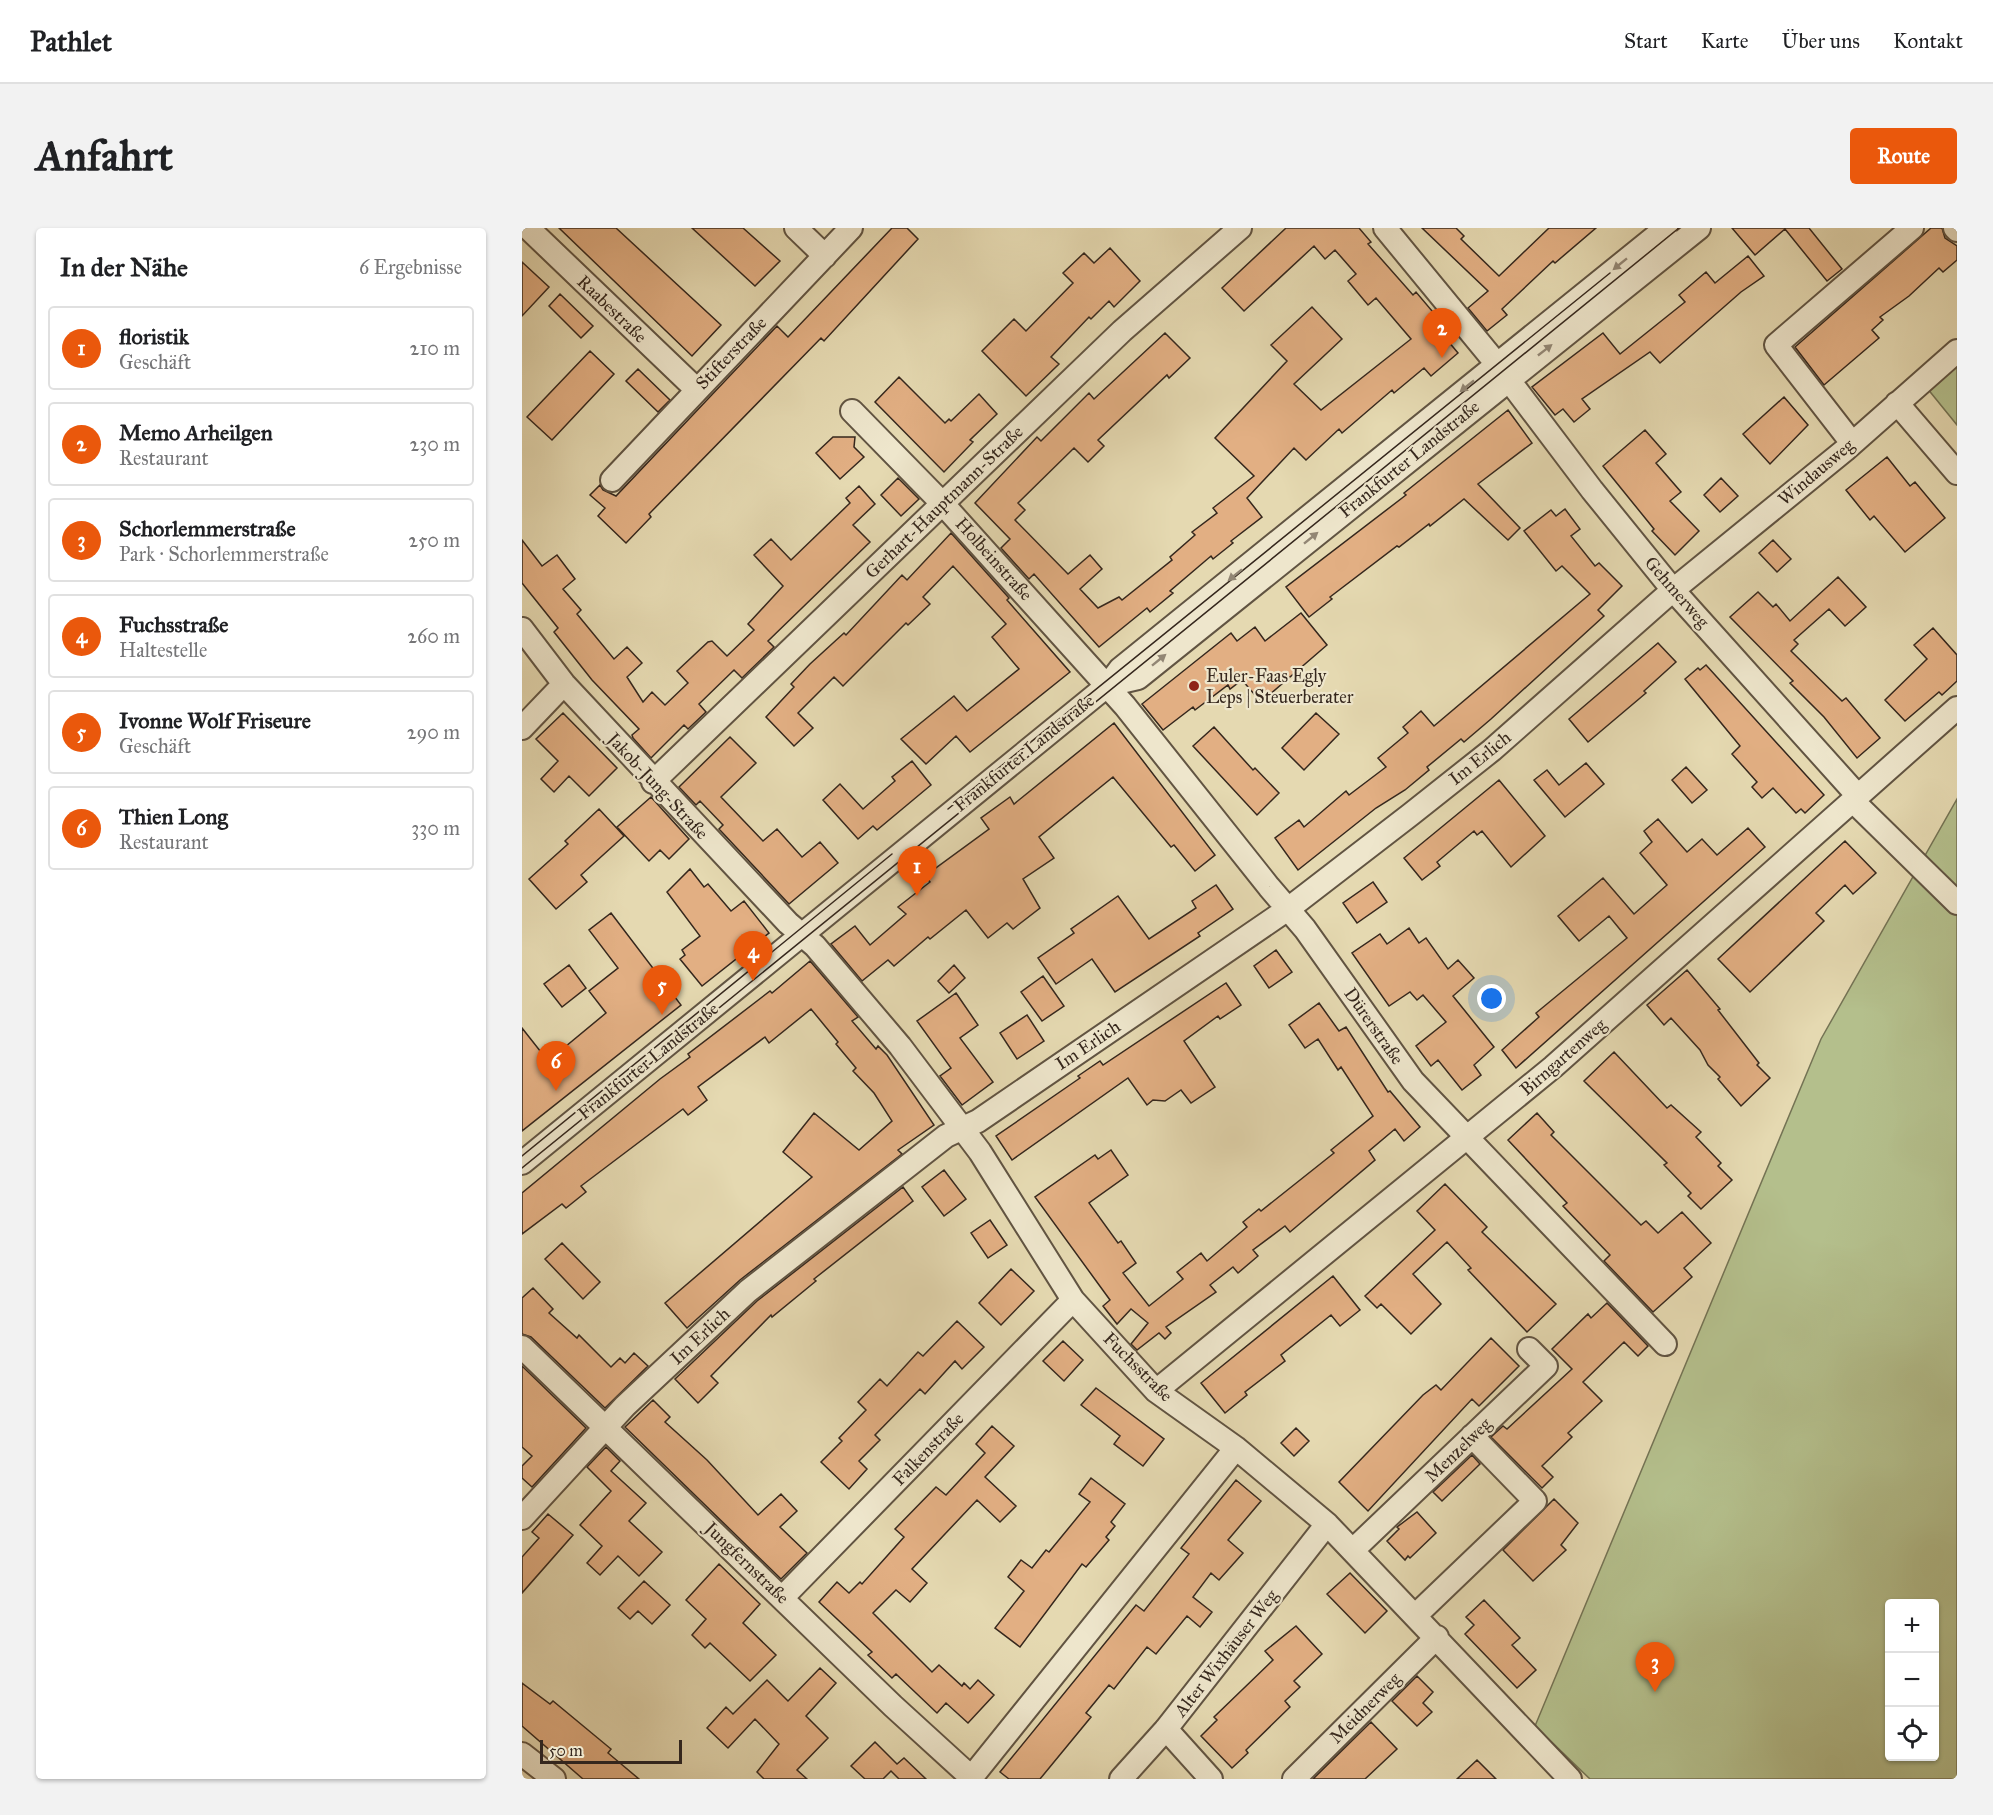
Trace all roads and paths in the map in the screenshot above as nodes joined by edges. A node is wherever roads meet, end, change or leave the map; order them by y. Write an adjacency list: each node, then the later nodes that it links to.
1 (528, 228): 12 (street, Raabestraße)
2 (796, 228): 9 (street)
3 (851, 228): 9 (street, Stifterstraße)
4 (1240, 228): 18 (street, Gerhart-Hauptmann-Straße)
5 (1385, 228): 11 (street, Gehmerweg)
6 (1666, 228): 11 (street, Frankfurter Landstraße, one-way to 11)
7 (1699, 228): 11 (street, Frankfurter Landstraße, one-way to 7)
8 (1912, 228): 15 (street)
9 (825, 256): 12 (street, Stifterstraße)
10 (1957, 351): 13 (street, Windausweg)
11 (1502, 371): 19 (street, Gehmerweg); 22 (street, Frankfurter Landstraße)
12 (696, 389): 17 (street, Stifterstraße)
13 (1897, 403): 15 (street, Windausweg); 16 (street)
14 (852, 411): 18 (street, Holbeinstraße)
15 (1852, 443): 19 (street, Windausweg)
16 (1957, 473)
17 (612, 480)
18 (942, 503): 22 (street, Holbeinstraße); 25 (street, Gerhart-Hauptmann-Straße)
19 (1673, 590): 26 (street, Gehmerweg); 28 (street, Im Erlich)
20 (522, 629): 21 (street, Jakob-Jung-Straße)
21 (564, 684): 24 (street); 25 (street, Jakob-Jung-Straße)
22 (1108, 685): 28 (street, Dürerstraße); 29 (street, Frankfurter Landstraße)
23 (1957, 708): 26 (street, Birngartenweg)
24 (522, 728)
25 (653, 782): 29 (street, Jakob-Jung-Straße)
26 (1856, 798): 27 (street, Gehmerweg); 31 (street, Birngartenweg)
27 (1957, 903)
28 (1288, 909): 30 (street, Im Erlich); 31 (street, Dürerstraße)
29 (802, 935): 30 (street, Fuchsstraße); 32 (street, Frankfurter Landstraße)
30 (961, 1128): 33 (street, Fuchsstraße); 38 (street, Im Erlich)
31 (1466, 1137): 34 (street, Dürerstraße); 37 (street, Birngartenweg)
32 (522, 1163)
33 (1073, 1300): 37 (street, Fuchsstraße); 44 (street, Falkenstraße)
34 (1665, 1344)
35 (522, 1347): 38 (street, Jungfernstraße)
36 (1529, 1349): 39 (street, Menzelweg)
37 (1156, 1391): 40 (street, Fuchsstraße)
38 (606, 1429): 41 (street, Im Erlich); 44 (street, Jungfernstraße)
39 (1472, 1436): 43 (street, Menzelweg); 45 (street)
40 (1236, 1448): 42 (street, Fuchsstraße); 49 (street)
41 (522, 1518)
42 (1327, 1524): 43 (street, Fuchsstraße); 47 (street, Alter Wixhäuser Weg)
43 (1353, 1551): 45 (street, Fuchsstraße)
44 (783, 1597): 49 (street, Jungfernstraße)
45 (1416, 1615): 46 (street, Fuchsstraße)
46 (1437, 1637): 53 (street, Meidnerweg); 54 (street, Fuchsstraße)
47 (1166, 1729): 51 (street, Alter Wixhäuser Weg); 52 (street)
48 (522, 1754): 50 (street)
49 (972, 1778)
50 (554, 1779)
51 (1120, 1779)
52 (1211, 1779)
53 (1294, 1779)
54 (1570, 1779)

